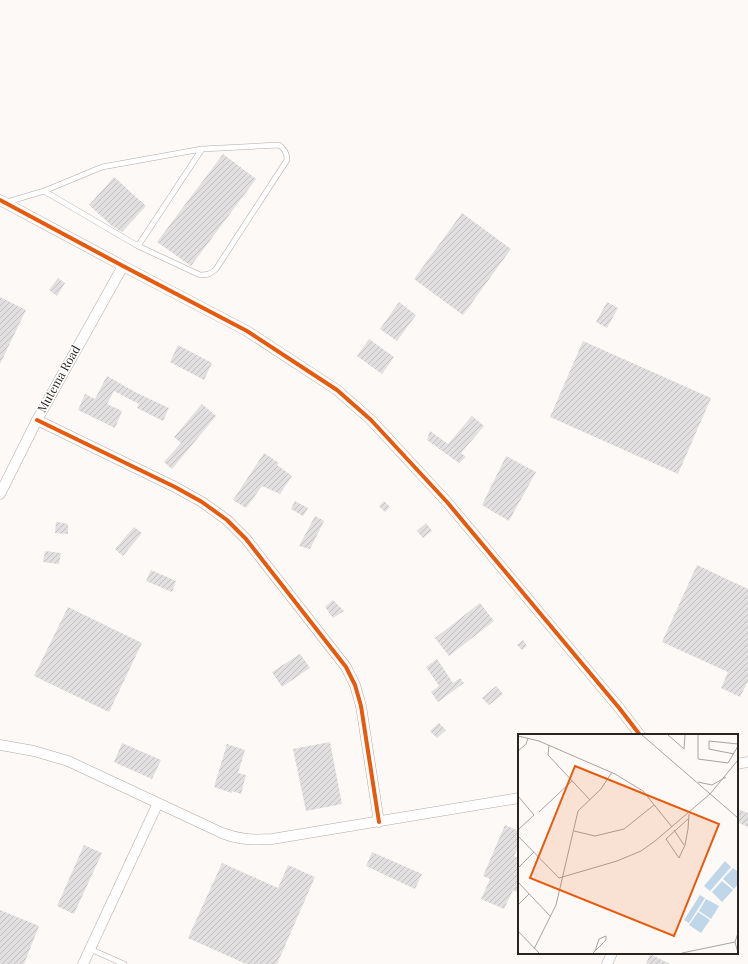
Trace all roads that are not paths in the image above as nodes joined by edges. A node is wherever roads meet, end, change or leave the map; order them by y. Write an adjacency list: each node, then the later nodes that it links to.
1 (202, 149): 2 (lane); 4 (lane); 4 (lane)
2 (44, 190): 3 (lane); 4 (lane)
3 (3, 201): 5 (street)
4 (138, 246)
5 (123, 266): 6 (street, Mutema Road); 8 (street)
6 (36, 420): 7 (street, Mutema Road); 14 (street)
7 (0, 494)
8 (639, 734)
9 (0, 745): 13 (street)
10 (748, 762): 11 (street)
11 (738, 764)
12 (518, 798): 14 (street)
13 (158, 803): 14 (street); 15 (street)
14 (378, 822)
15 (90, 949): 17 (street); 18 (lane)
16 (612, 954): 19 (street)
17 (83, 964)
18 (124, 964)
19 (607, 964)

